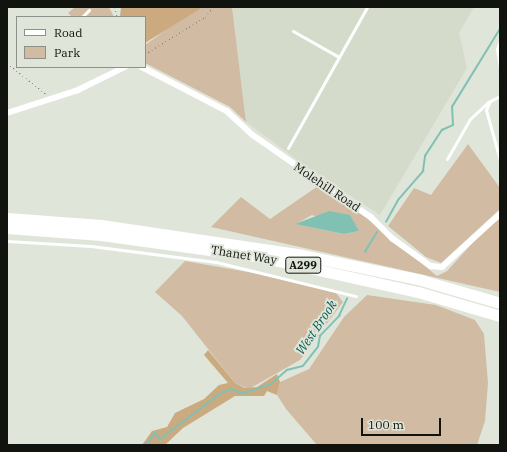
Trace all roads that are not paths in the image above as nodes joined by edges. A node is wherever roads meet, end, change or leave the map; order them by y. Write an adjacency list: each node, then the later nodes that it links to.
1 (367, 7): 6 (lane)
2 (89, 10): 3 (lane)
3 (83, 16)
4 (294, 31): 6 (lane)
5 (500, 41): 9 (lane)
6 (339, 56): 13 (lane)
7 (123, 68): 12 (street)
8 (144, 68): 16 (street, Molehill Road)
9 (500, 68)
10 (500, 96): 11 (lane)
11 (490, 101): 14 (lane); 15 (lane)
12 (7, 113)
13 (288, 148)
14 (447, 160)
15 (500, 160)
16 (500, 214)
17 (7, 218): 21 (highway, Thanet Way / A299)
18 (7, 228): 22 (highway, Thanet Way / A299)
19 (7, 241): 20 (lane)
20 (356, 296)
21 (500, 303)
22 (500, 316)

